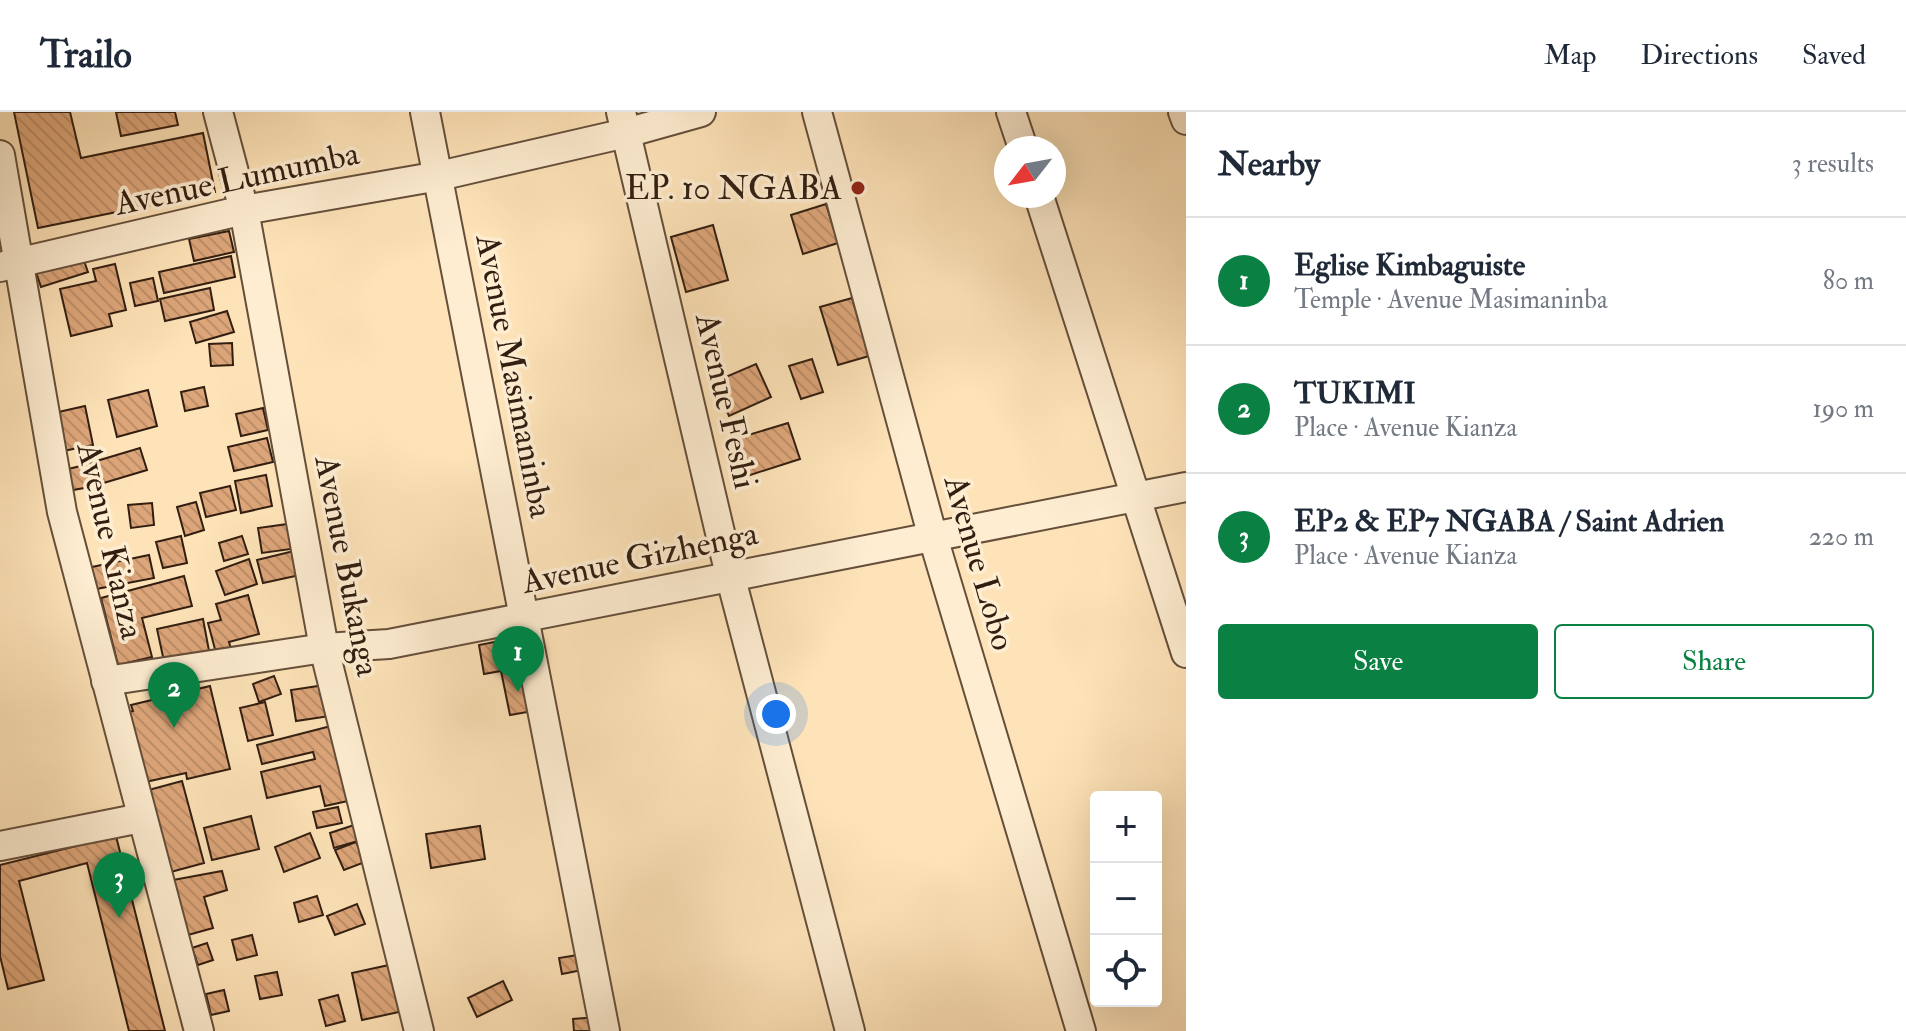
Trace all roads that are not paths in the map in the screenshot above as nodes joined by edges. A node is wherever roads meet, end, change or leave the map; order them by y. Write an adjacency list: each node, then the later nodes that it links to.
1 (218, 112): 13 (street, Avenue Bukanga)
2 (425, 112): 11 (street, Avenue Masimaninba)
3 (701, 112): 8 (street, Avenue Lumumba)
4 (817, 112): 17 (street, Avenue Lobo)
5 (1011, 112): 9 (street)
6 (1183, 112): 7 (street)
7 (1186, 120)
8 (624, 122): 11 (street, Avenue Lumumba); 18 (street, Avenue Feshi)
9 (1019, 136)
10 (0, 155): 14 (street, Avenue Kianza)
11 (439, 176): 13 (street, Avenue Lumumba); 19 (street, Avenue Masimaninba)
12 (1043, 208): 16 (street)
13 (244, 210): 14 (street, Avenue Lumumba); 20 (street, Avenue Bukanga)
14 (10, 265): 22 (street, Avenue Kianza)
15 (1186, 487): 16 (street, Avenue Gizhenga)
16 (1136, 494): 17 (street, Avenue Gizhenga); 21 (street)
17 (932, 534): 18 (street, Avenue Gizhenga); 29 (street, Avenue Lobo)
18 (730, 575): 19 (street, Avenue Gizhenga); 28 (street, Avenue Feshi)
19 (524, 619): 20 (street, Avenue Gizhenga); 27 (street, Avenue Masimaninba)
20 (324, 648): 22 (street, Avenue Gizhenga); 26 (street, Avenue Bukanga)
21 (1186, 653)
22 (106, 681): 23 (street, Avenue Kianza)
23 (141, 818): 24 (street); 25 (street, Avenue Kianza)
24 (1, 841)
25 (199, 1031)
26 (419, 1031)
27 (605, 1031)
28 (850, 1031)
29 (1081, 1031)

